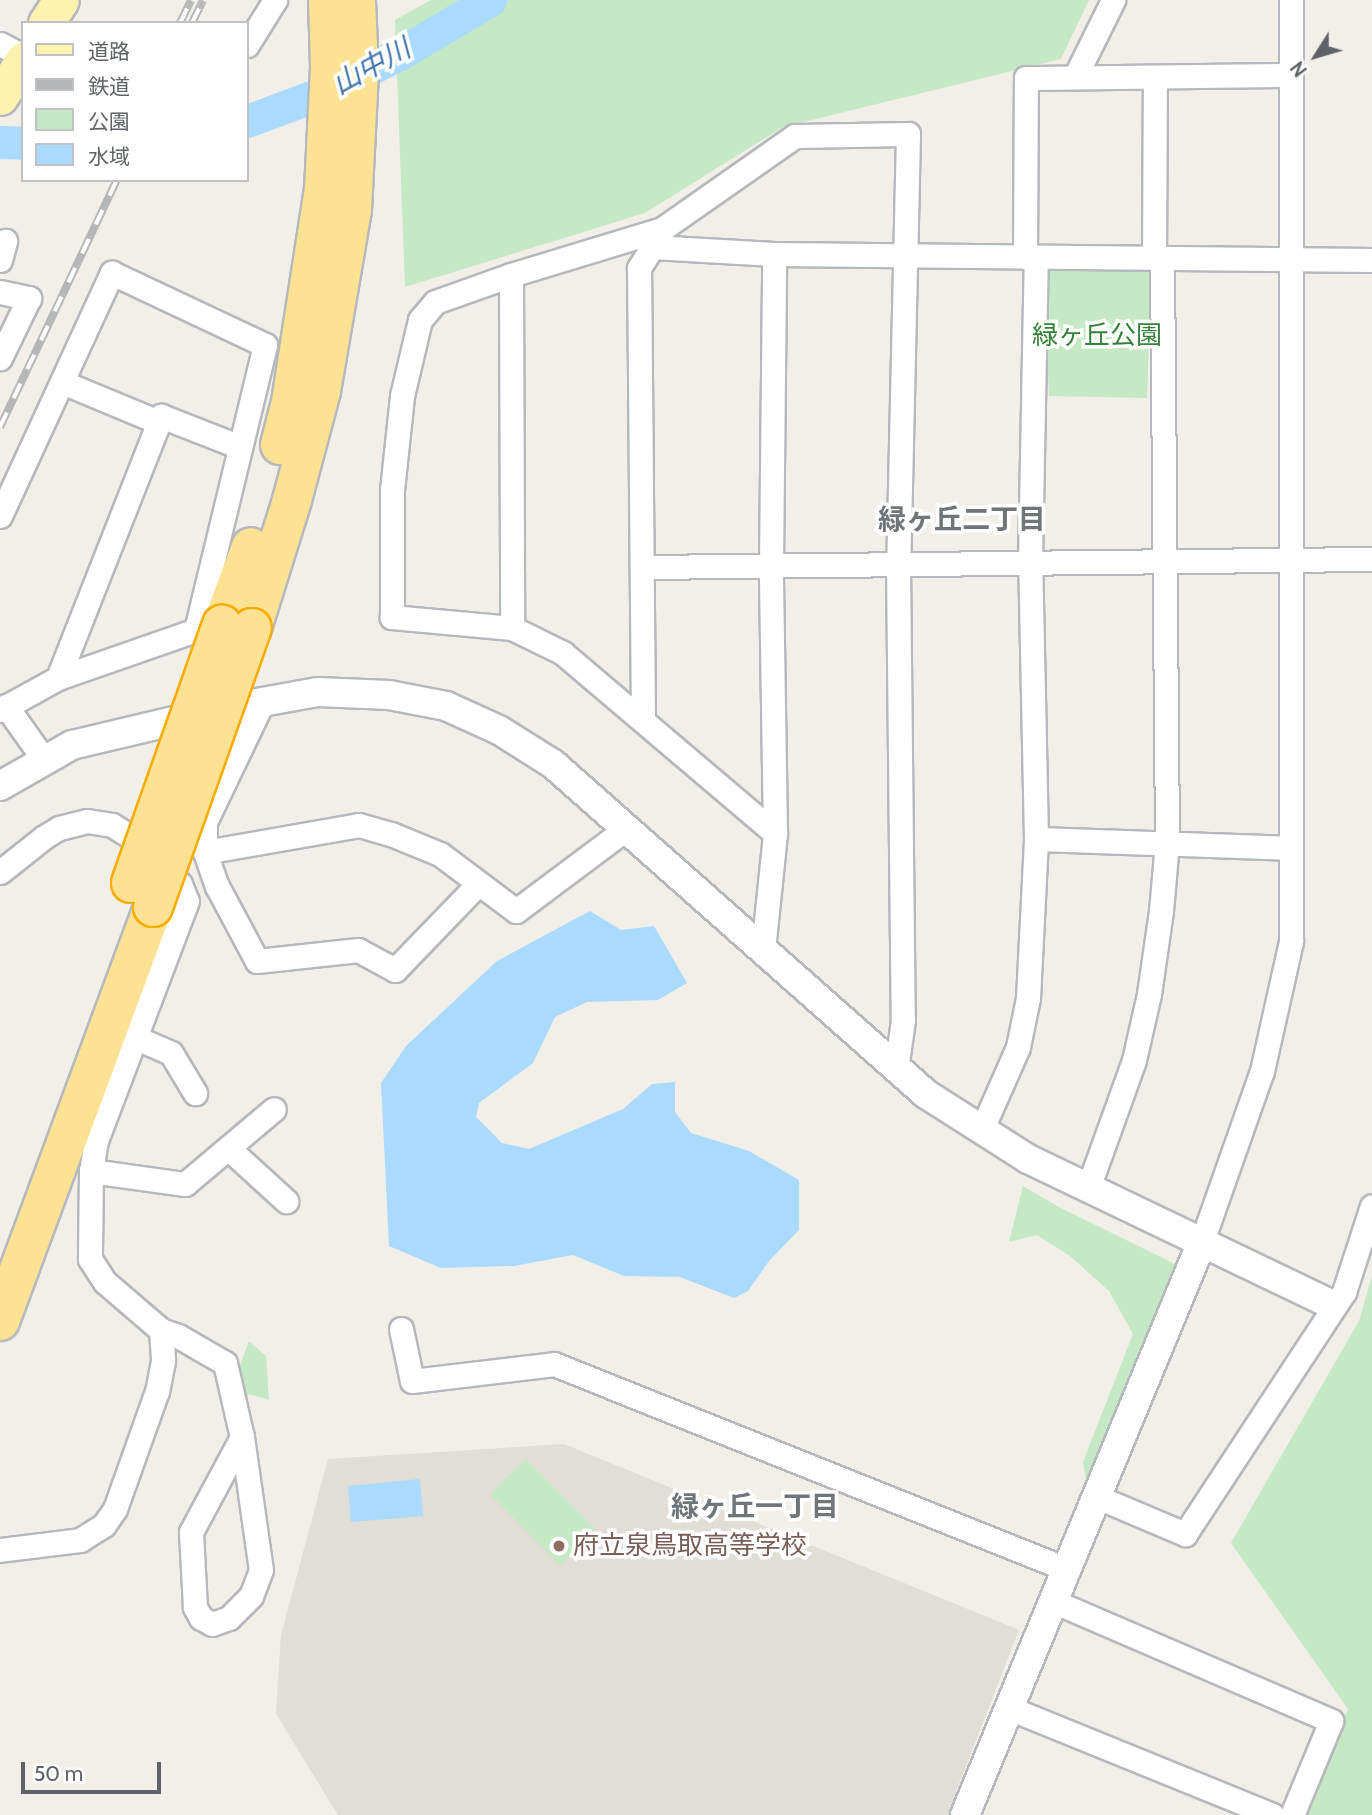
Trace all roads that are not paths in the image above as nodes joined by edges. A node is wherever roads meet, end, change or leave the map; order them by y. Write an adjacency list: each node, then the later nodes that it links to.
1 (61, 0): 7 (main road)
2 (275, 0): 8 (street)
3 (328, 0): 14 (highway)
4 (356, 0): 14 (highway)
5 (1113, 0): 12 (street)
6 (1291, 0): 10 (street)
7 (47, 21)
8 (248, 43)
9 (0, 44): 13 (street)
10 (1290, 75): 11 (street); 20 (street)
11 (1155, 77): 12 (street); 19 (street)
12 (1075, 78): 18 (street)
13 (15, 80)
14 (339, 186): 51 (highway, bridge)
15 (657, 238): 16 (street); 17 (street); 22 (street); 35 (street)
16 (774, 254): 17 (street); 34 (street)
17 (907, 256): 18 (street); 33 (street)
18 (1031, 257): 19 (street); 30 (street)
19 (1158, 258): 20 (street); 31 (street)
20 (1290, 259): 21 (street); 32 (street)
21 (1372, 260)
22 (511, 275): 36 (street); 36 (street)
23 (0, 292): 24 (street)
24 (0, 358)
25 (62, 382): 26 (street); 27 (street); 28 (street)
26 (158, 422): 27 (street); 37 (street)
27 (240, 447): 37 (street)
28 (0, 516)
29 (1372, 559): 32 (street)
30 (1030, 561): 31 (street); 33 (street); 45 (street)
31 (1163, 562): 32 (street); 46 (street)
32 (1293, 562): 47 (street)
33 (898, 564): 34 (street); 54 (street)
34 (771, 565): 35 (street); 44 (street)
35 (643, 567): 40 (street)
36 (512, 628): 40 (street)
37 (58, 678): 39 (street)
38 (262, 703): 41 (street); 43 (street); 48 (street)
39 (3, 708): 41 (street)
40 (643, 719): 44 (street)
41 (45, 761): 42 (street)
42 (0, 786)
43 (627, 828): 50 (street); 52 (street)
44 (775, 833): 52 (street)
45 (1036, 839): 46 (street); 57 (street)
46 (1167, 843): 47 (street); 60 (street)
47 (1290, 848): 63 (street)
48 (205, 852): 50 (street); 50 (street)
49 (0, 872): 53 (street)
50 (477, 884)
51 (142, 895): 64 (highway); 66 (highway)
52 (763, 950): 54 (street)
53 (134, 1037): 55 (street); 59 (street)
54 (896, 1069): 57 (street)
55 (195, 1093)
56 (274, 1109): 58 (street)
57 (981, 1131): 60 (street)
58 (228, 1148): 59 (street); 61 (street)
59 (90, 1171): 68 (street)
60 (1088, 1188): 63 (street)
61 (286, 1200)
62 (1372, 1206): 65 (street)
63 (1201, 1244): 65 (street); 70 (street)
64 (0, 1250)
65 (1333, 1305): 70 (street)
66 (0, 1321)
67 (401, 1329): 72 (street)
68 (161, 1330): 69 (street); 71 (street)
69 (242, 1437): 69 (street)
70 (1095, 1496): 72 (street)
71 (0, 1550)
72 (1066, 1569): 73 (street)
73 (1053, 1601): 74 (street); 77 (street)
74 (1009, 1708): 75 (street); 76 (street)
75 (972, 1813)
76 (1272, 1815)
77 (1292, 1815)

